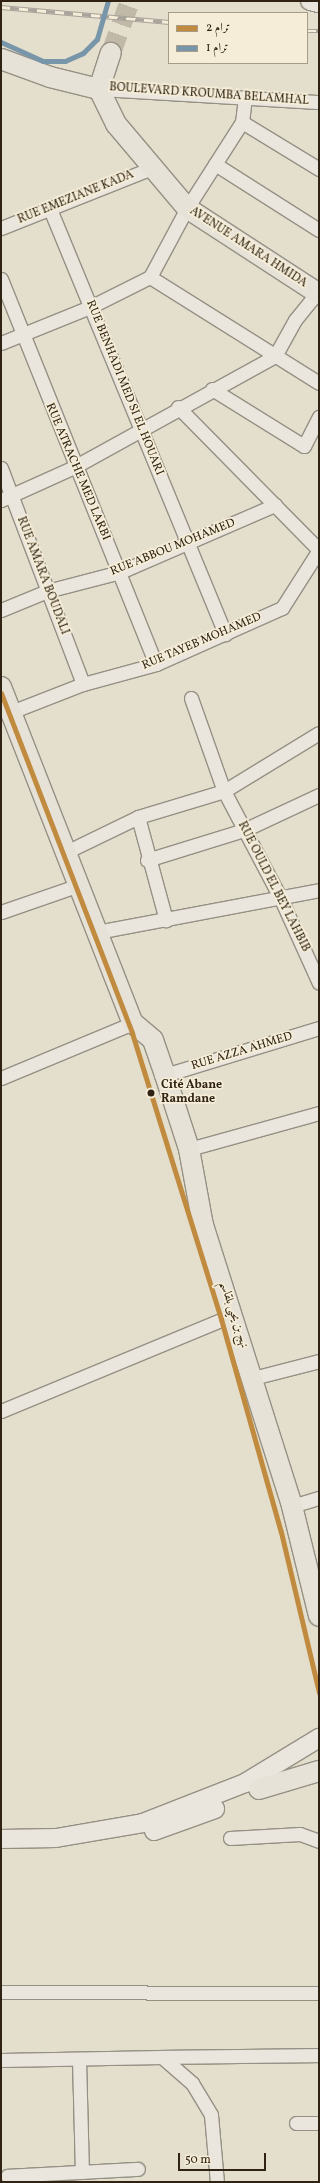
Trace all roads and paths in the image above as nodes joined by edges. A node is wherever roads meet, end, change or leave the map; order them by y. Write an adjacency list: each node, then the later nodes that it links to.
1 (310, 1): 2 (main road)
2 (319, 2)
3 (111, 53): 5 (main road)
4 (1, 58): 5 (main road)
5 (99, 89): 6 (street, BOULEVARD KROUMBA BELAMHAL); 10 (main road, AVENUE AMARA HMIDA)
6 (245, 97): 7 (street, BOULEVARD KROUMBA BELAMHAL); 8 (street)
7 (319, 102)
8 (242, 122): 9 (street); 11 (street)
9 (215, 164): 12 (street); 15 (street)
10 (152, 168): 12 (main road, AVENUE AMARA HMIDA); 13 (street, RUE EMEZIANE KADA)
11 (319, 169)
12 (187, 208): 16 (street); 18 (main road, AVENUE AMARA HMIDA)
13 (50, 209): 14 (street, RUE EMEZIANE KADA); 19 (street, RUE BENHADI MED SI EL HOUARI)
14 (1, 228)
15 (319, 230)
16 (150, 277): 19 (street); 22 (street)
17 (1, 278): 20 (street, RUE ATRACHE MED LARBI)
18 (318, 293): 22 (street)
19 (90, 307): 20 (street); 27 (street, RUE BENHADI MED SI EL HOUARI)
20 (22, 333): 21 (street); 28 (street, RUE ATRACHE MED LARBI)
21 (1, 344)
22 (275, 356): 23 (street); 24 (street)
23 (319, 383)
24 (212, 389): 25 (street); 26 (street)
25 (178, 407): 27 (street); 31 (street)
26 (319, 417)
27 (138, 430): 28 (street); 32 (street, RUE BENHADI MED SI EL HOUARI)
28 (74, 467): 30 (street); 34 (street, RUE ATRACHE MED LARBI)
29 (1, 468): 30 (street, RUE AMARA BOUDALI)
30 (6, 497): 35 (street, RUE AMARA BOUDALI)
31 (275, 505): 32 (street, RUE ABBOU MOHAMED); 33 (street)
32 (190, 542): 34 (street, RUE ABBOU MOHAMED); 37 (street, RUE BENHADI MED SI EL HOUARI)
33 (319, 550): 37 (street, RUE TAYEB MOHAMED)
34 (120, 572): 35 (street, RUE ABBOU MOHAMED); 38 (street, RUE ATRACHE MED LARBI)
35 (48, 591): 36 (street, RUE ABBOU MOHAMED); 39 (street, RUE AMARA BOUDALI)
36 (1, 610)
37 (225, 634): 38 (street, RUE TAYEB MOHAMED)
38 (156, 664): 39 (street, RUE TAYEB MOHAMED)
39 (83, 684): 42 (street, RUE TAYEB MOHAMED)
40 (1, 687): 42 (main road)
41 (191, 698): 44 (street, RUE OULD EL BEY LAHBIB)
42 (11, 712): 48 (main road)
43 (319, 733): 44 (street)
44 (224, 791): 46 (street); 47 (street, RUE OULD EL BEY LAHBIB)
45 (319, 795): 47 (street)
46 (138, 817): 48 (street); 49 (street)
47 (244, 830): 49 (street); 52 (street, RUE OULD EL BEY LAHBIB)
48 (66, 852): 50 (main road)
49 (147, 860): 54 (street)
50 (79, 885): 53 (street); 55 (main road)
51 (319, 890): 52 (street)
52 (280, 897): 54 (street); 56 (street, RUE OULD EL BEY LAHBIB)
53 (1, 912)
54 (166, 920): 55 (street)
55 (97, 932): 58 (main road)
56 (313, 955): 57 (street, RUE OULD EL BEY LAHBIB)
57 (319, 983)
58 (133, 1023): 60 (main road, نهج بن يحيى بلقاسم); 61 (street)
59 (319, 1028): 60 (street, RUE AZZA AHMED)
60 (165, 1075): 63 (main road, نهج بن يحيى بلقاسم)
61 (1, 1078)
62 (319, 1113): 63 (street)
63 (189, 1149): 64 (main road, نهج بن يحيى بلقاسم)
64 (233, 1315): 66 (main road, نهج بن يحيى بلقاسم); 67 (street)
65 (319, 1361): 66 (street)
66 (253, 1378): 69 (main road, نهج بن يحيى بلقاسم)
67 (1, 1411)
68 (319, 1498): 69 (street)
69 (292, 1506): 70 (main road, نهج بن يحيى بلقاسم)
70 (319, 1616)
71 (319, 1738): 76 (main road)
72 (319, 1752): 74 (main road)
73 (319, 1771): 74 (main road)
74 (259, 1789): 78 (main road)
75 (230, 1838): 77 (street)
76 (1, 1839)
77 (319, 1841)
78 (1, 1848)
79 (1, 1992): 80 (street)
80 (319, 1993)
81 (319, 2055): 82 (street)
82 (162, 2057): 83 (street); 90 (street)
83 (79, 2059): 84 (street); 88 (street)
84 (1, 2060)
85 (296, 2123): 86 (street)
86 (319, 2123)
87 (138, 2169): 88 (street)
88 (82, 2172): 89 (street)
89 (7, 2176)
90 (217, 2182)

